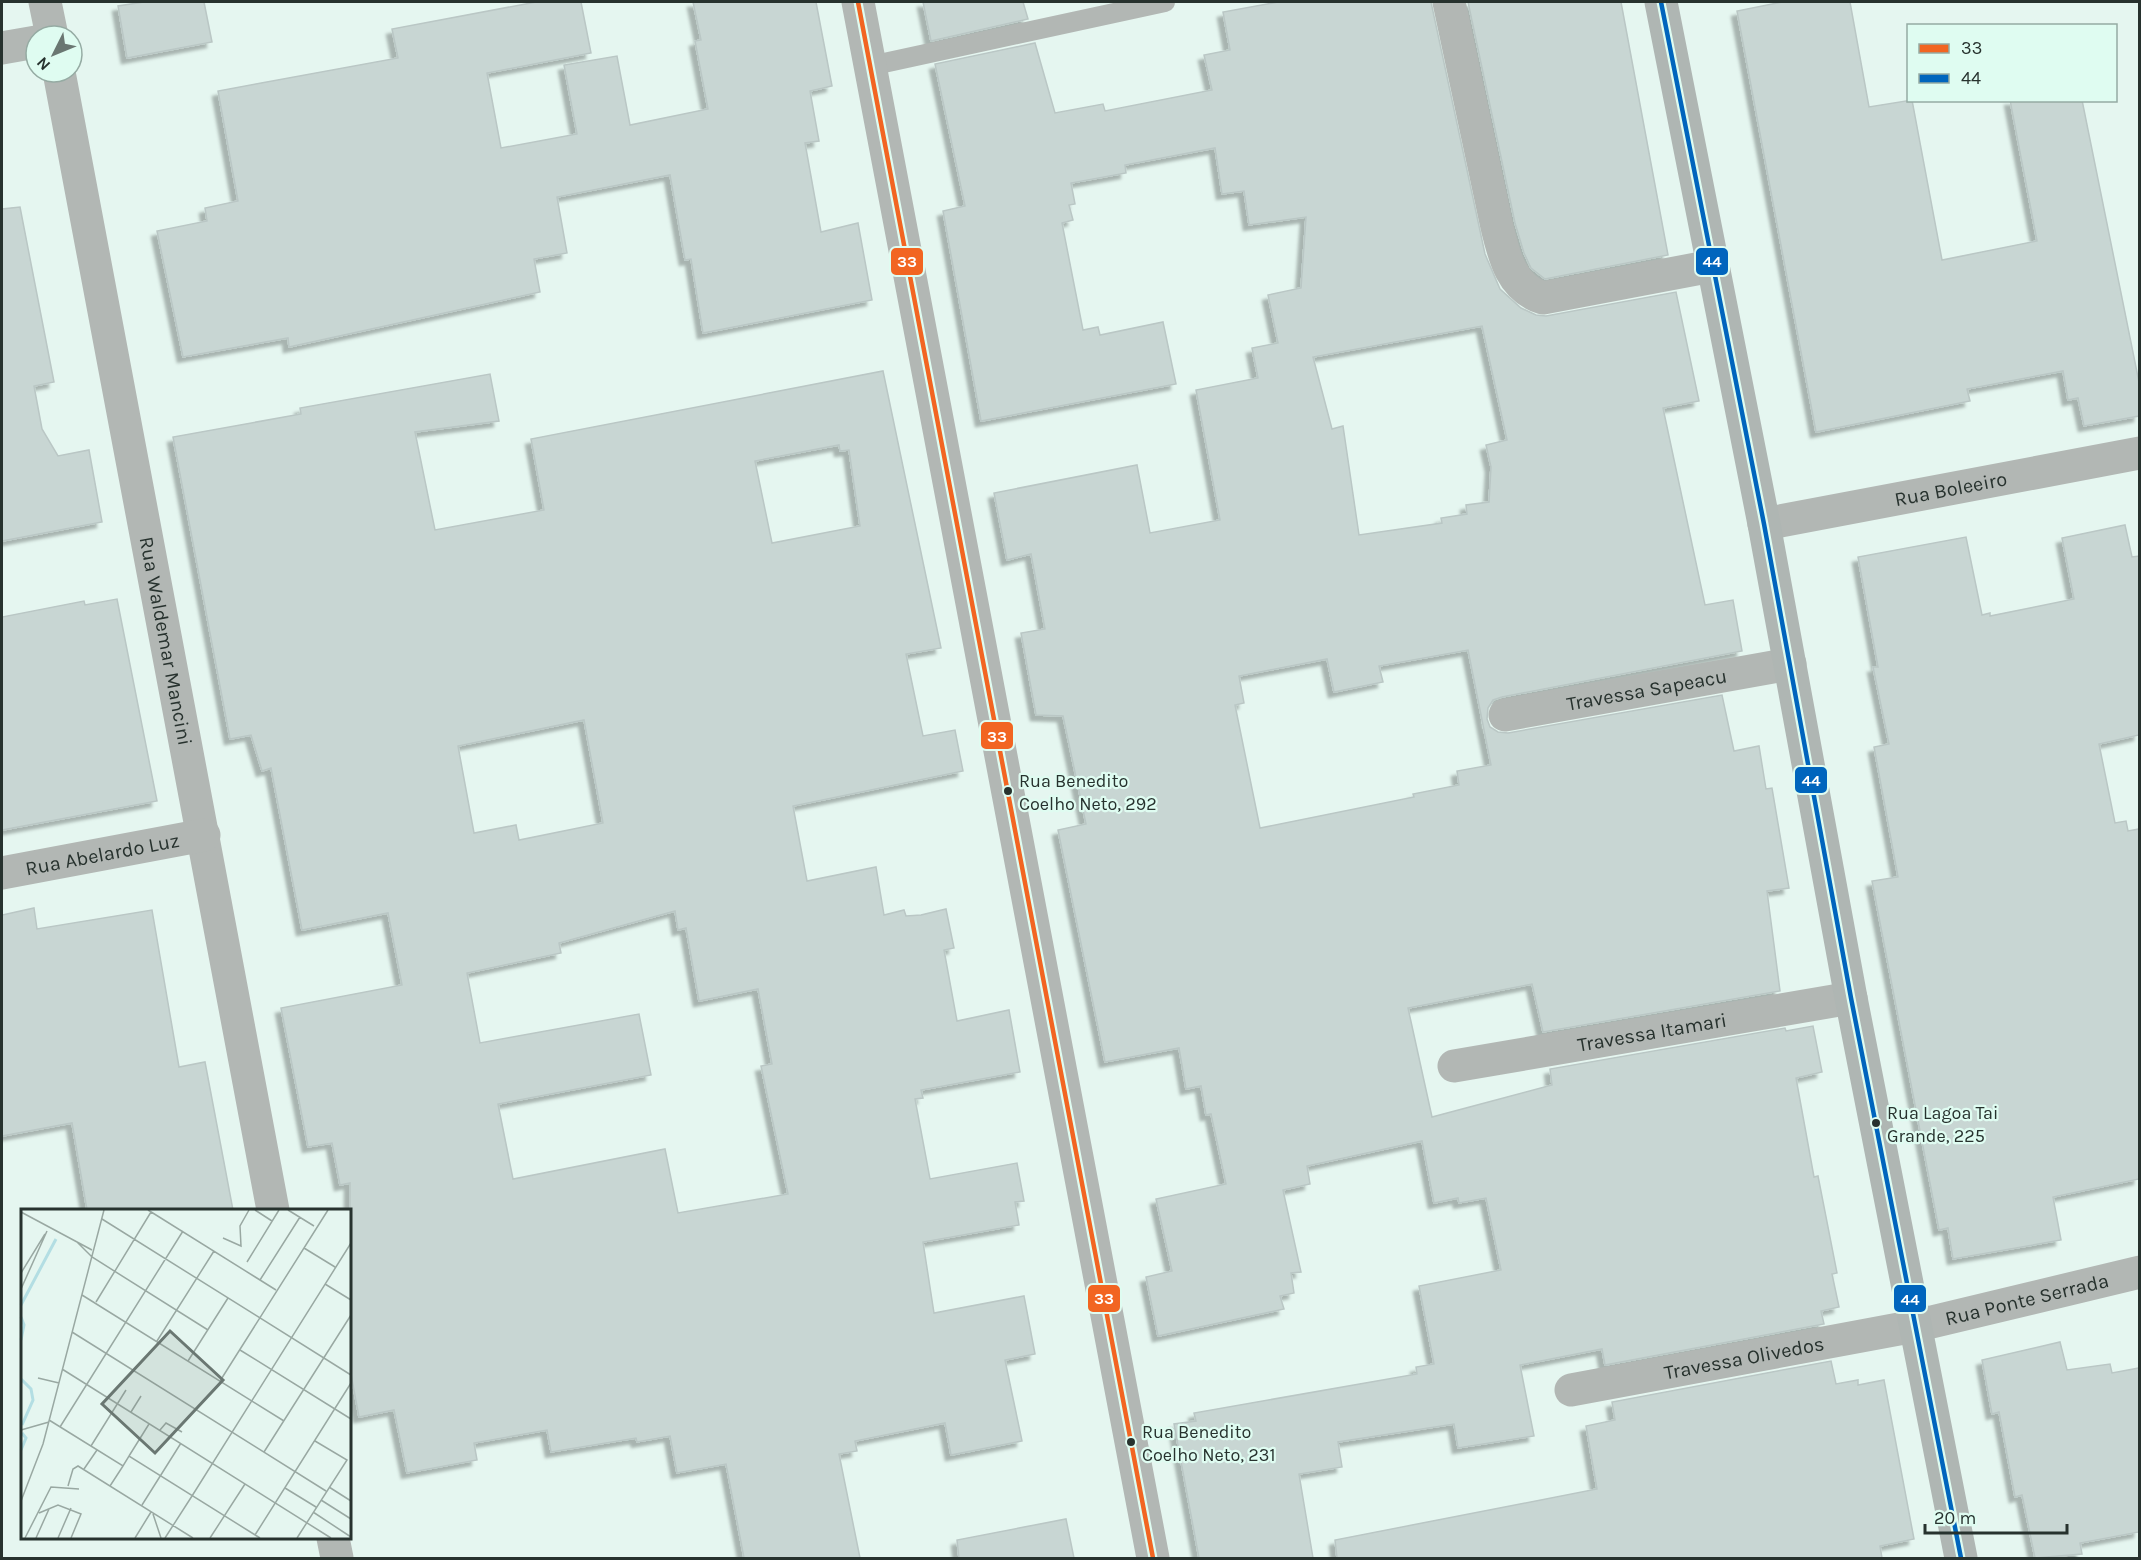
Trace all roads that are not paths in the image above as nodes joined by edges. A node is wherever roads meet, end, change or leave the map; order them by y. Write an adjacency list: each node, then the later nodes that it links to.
1 (45, 2): 6 (street)
2 (858, 2): 9 (street)
3 (1165, 2): 9 (lane)
4 (1449, 2): 11 (street)
5 (1661, 2): 11 (street)
6 (50, 24)
7 (24, 44): 8 (street)
8 (2, 48)
9 (870, 66): 26 (street)
10 (61, 84): 16 (street, Rua Waldemar Mancini)
11 (1712, 266): 13 (street)
12 (2139, 453): 13 (street, Rua Boleeiro)
13 (1764, 524): 14 (street)
14 (1790, 664): 15 (street, Travessa Sapeacu); 18 (street)
15 (1505, 715)
16 (204, 834): 17 (street, Rua Abelardo Luz); 20 (street, Rua Waldemar Mancini)
17 (2, 873)
18 (1851, 998): 19 (street, Travessa Itamari); 22 (street)
19 (1454, 1066)
20 (273, 1209)
21 (2139, 1272): 22 (street, Rua Ponte Serrada)
22 (1915, 1326): 23 (street, Travessa Olivedos); 27 (street)
23 (1571, 1390)
24 (333, 1539): 25 (street)
25 (337, 1558)
26 (1153, 1558)
27 (1961, 1558)

